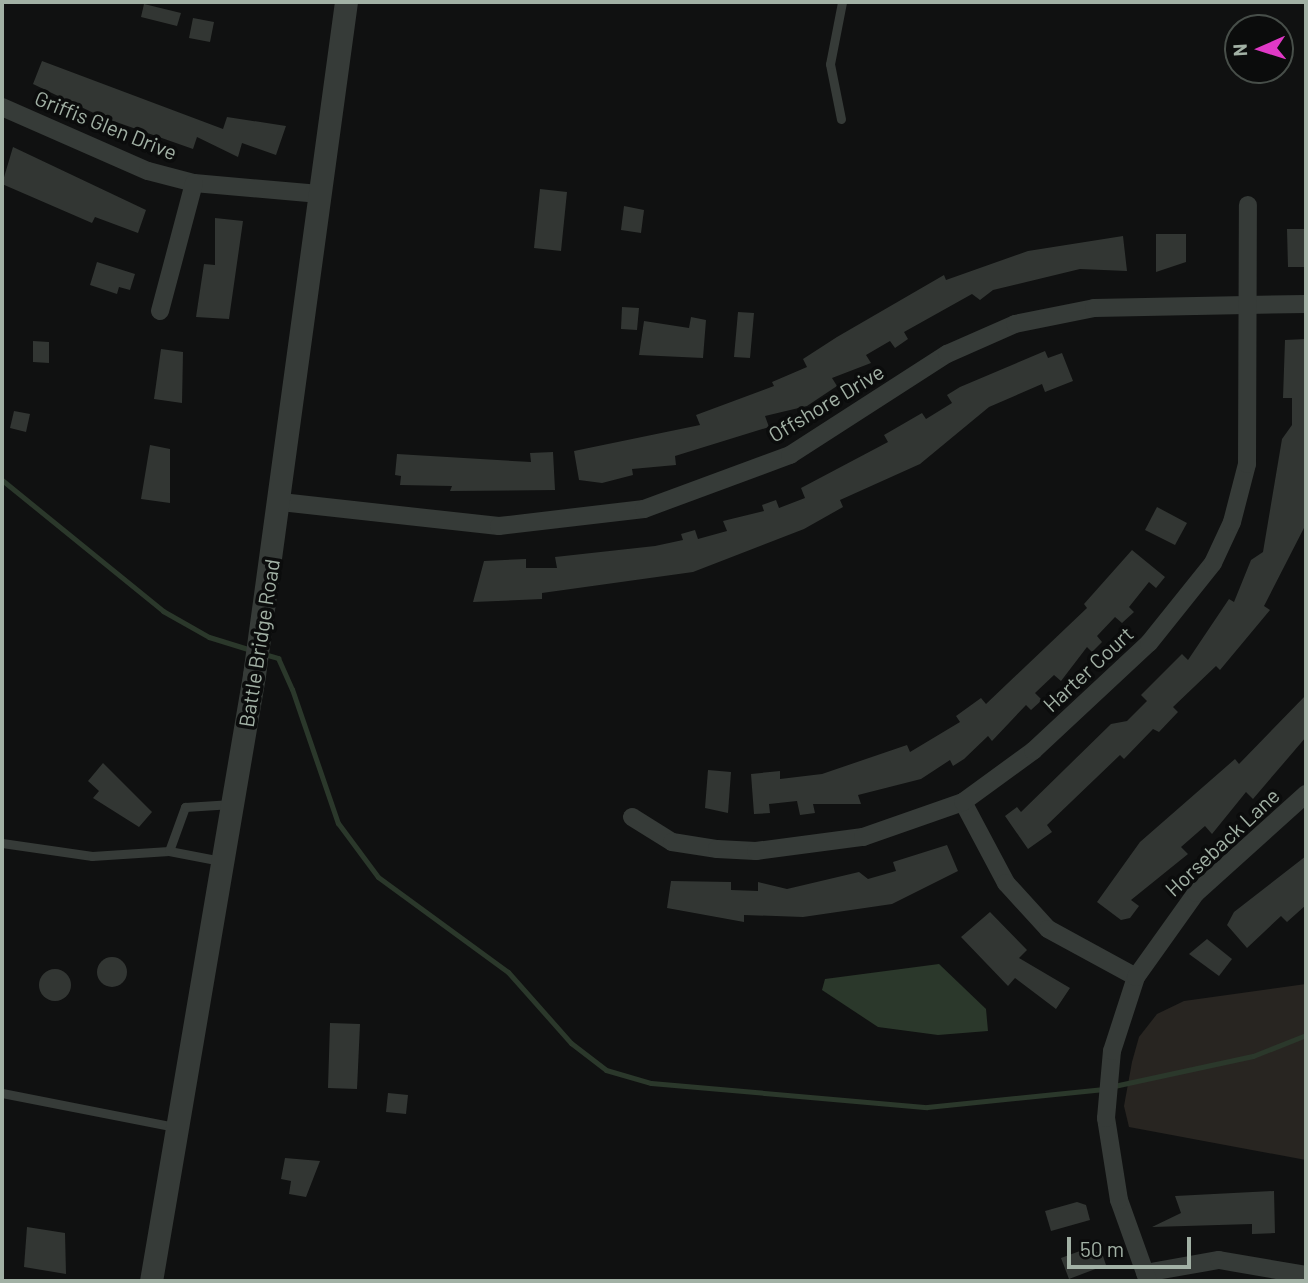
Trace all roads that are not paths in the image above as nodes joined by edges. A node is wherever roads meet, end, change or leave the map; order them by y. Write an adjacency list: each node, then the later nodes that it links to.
1 (346, 2): 6 (street, Battle Bridge Road)
2 (842, 2): 4 (lane)
3 (2, 107): 5 (street, Griffis Glen Drive)
4 (841, 119)
5 (194, 183): 6 (street, Griffis Glen Drive); 10 (street)
6 (320, 194): 11 (street, Battle Bridge Road)
7 (1248, 205): 8 (street, Harter Court)
8 (1250, 304): 9 (street, Offshore Drive); 11 (street, Offshore Drive); 13 (street, Harter Court)
9 (1306, 304)
10 (160, 312)
11 (281, 502): 14 (street, Battle Bridge Road)
12 (1306, 794): 19 (street, Horseback Lane)
13 (963, 802): 15 (street, Harter Court); 19 (street)
14 (233, 804): 17 (lane); 18 (street, Battle Bridge Road)
15 (632, 817)
16 (2, 843): 17 (lane)
17 (169, 851): 18 (lane)
18 (223, 862): 21 (street, Battle Bridge Road)
19 (1136, 977): 23 (street, Horseback Lane)
20 (2, 1093): 21 (lane)
21 (178, 1127): 24 (street, Battle Bridge Road)
22 (1306, 1275): 23 (street)
23 (1147, 1277)
24 (151, 1281)

